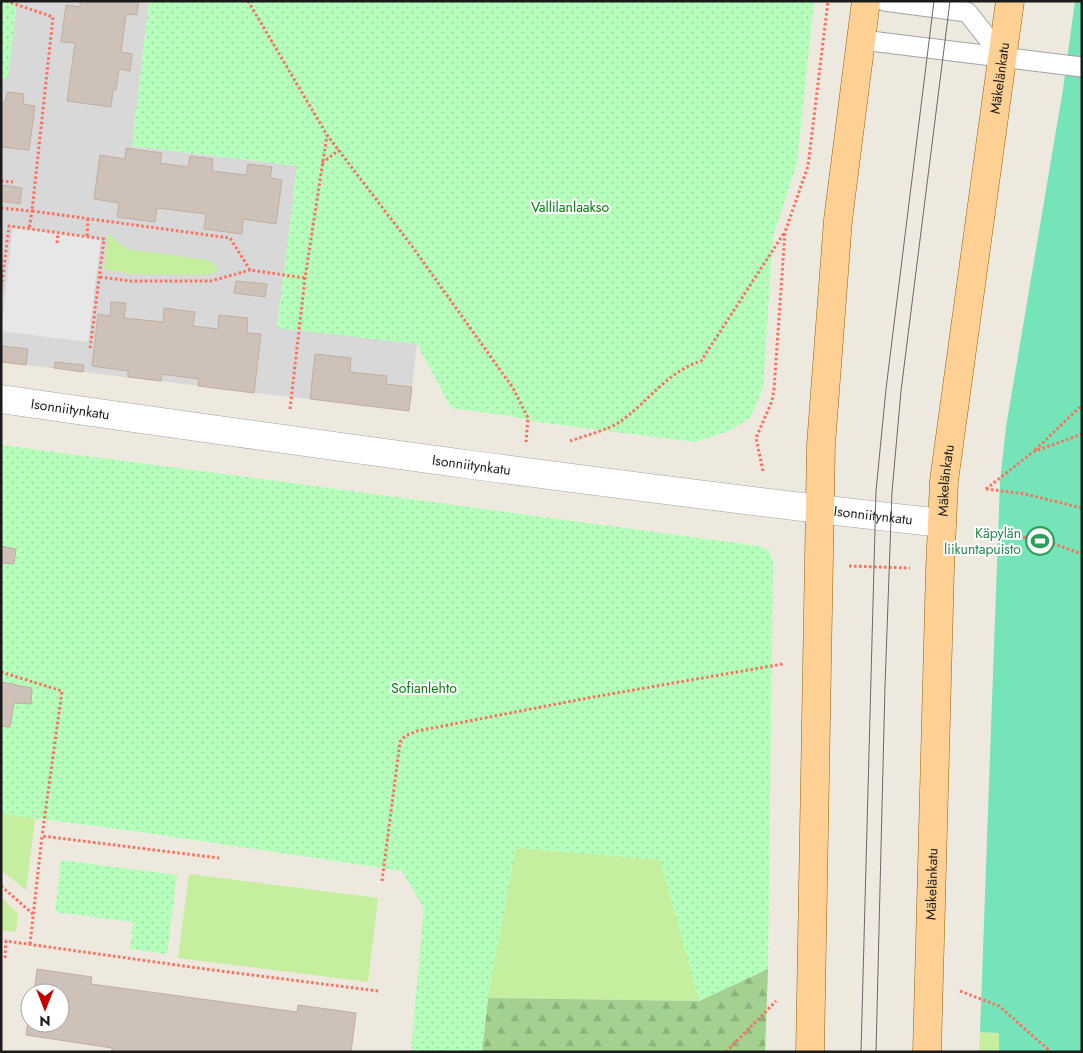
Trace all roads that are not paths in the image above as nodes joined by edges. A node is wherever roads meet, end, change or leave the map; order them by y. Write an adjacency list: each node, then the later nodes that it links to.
1 (866, 1): 4 (main road)
2 (884, 1): 5 (lane)
3 (1010, 1): 5 (main road, Mäkelänkatu)
4 (862, 40): 5 (lane); 8 (main road)
5 (1002, 56): 6 (lane); 9 (main road, Mäkelänkatu)
6 (1082, 67)
7 (1, 399): 8 (street, Isonniitynkatu)
8 (820, 510): 9 (street, Isonniitynkatu); 10 (main road)
9 (942, 523): 11 (main road, Mäkelänkatu)
10 (810, 1052)
11 (928, 1052)

